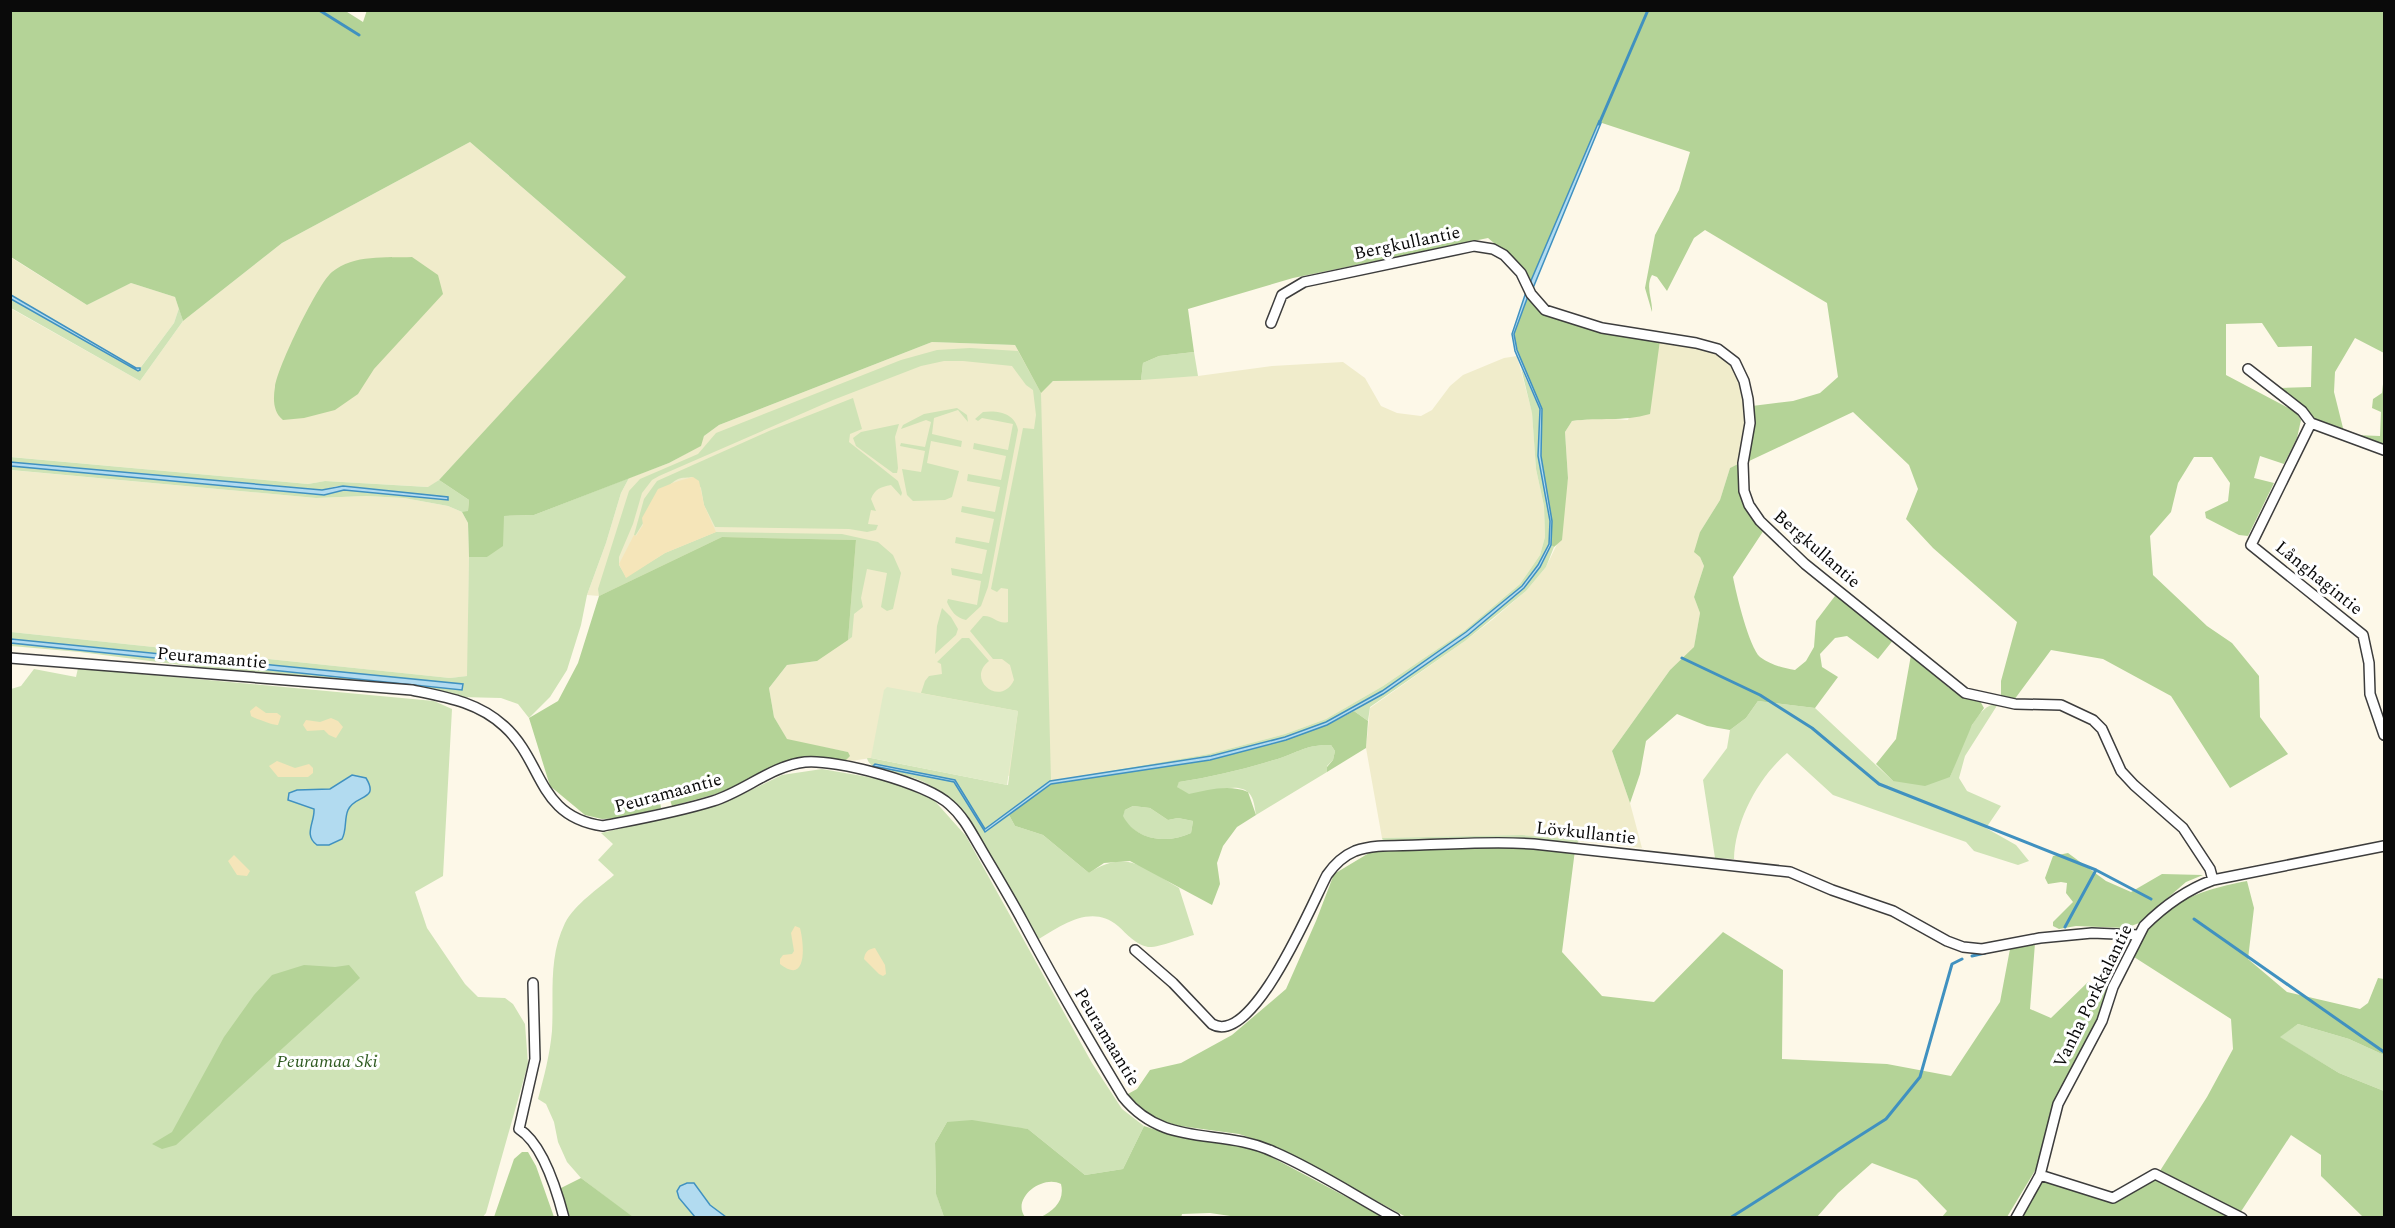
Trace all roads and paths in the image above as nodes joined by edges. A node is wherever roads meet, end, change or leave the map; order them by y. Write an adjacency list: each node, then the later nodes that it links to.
1 (1271, 323): 8 (street, Bergkullantie)
2 (2248, 369): 3 (street)
3 (2311, 423): 4 (street); 6 (street, Långhagintie)
4 (2385, 450)
5 (10, 658): 14 (street, Peuramaantie)
6 (2385, 735)
7 (2385, 846): 8 (street, Vanha Porkkalantie)
8 (2213, 880): 9 (street, Vanha Porkkalantie)
9 (2139, 935): 10 (street, Lövkullantie); 12 (street, Vanha Porkkalantie)
10 (1135, 950)
11 (533, 983): 13 (street)
12 (2040, 1175): 15 (street, Vanha Porkkalantie); 16 (street)
13 (564, 1218)
14 (1395, 1218)
15 (2016, 1218)
16 (2242, 1218)

